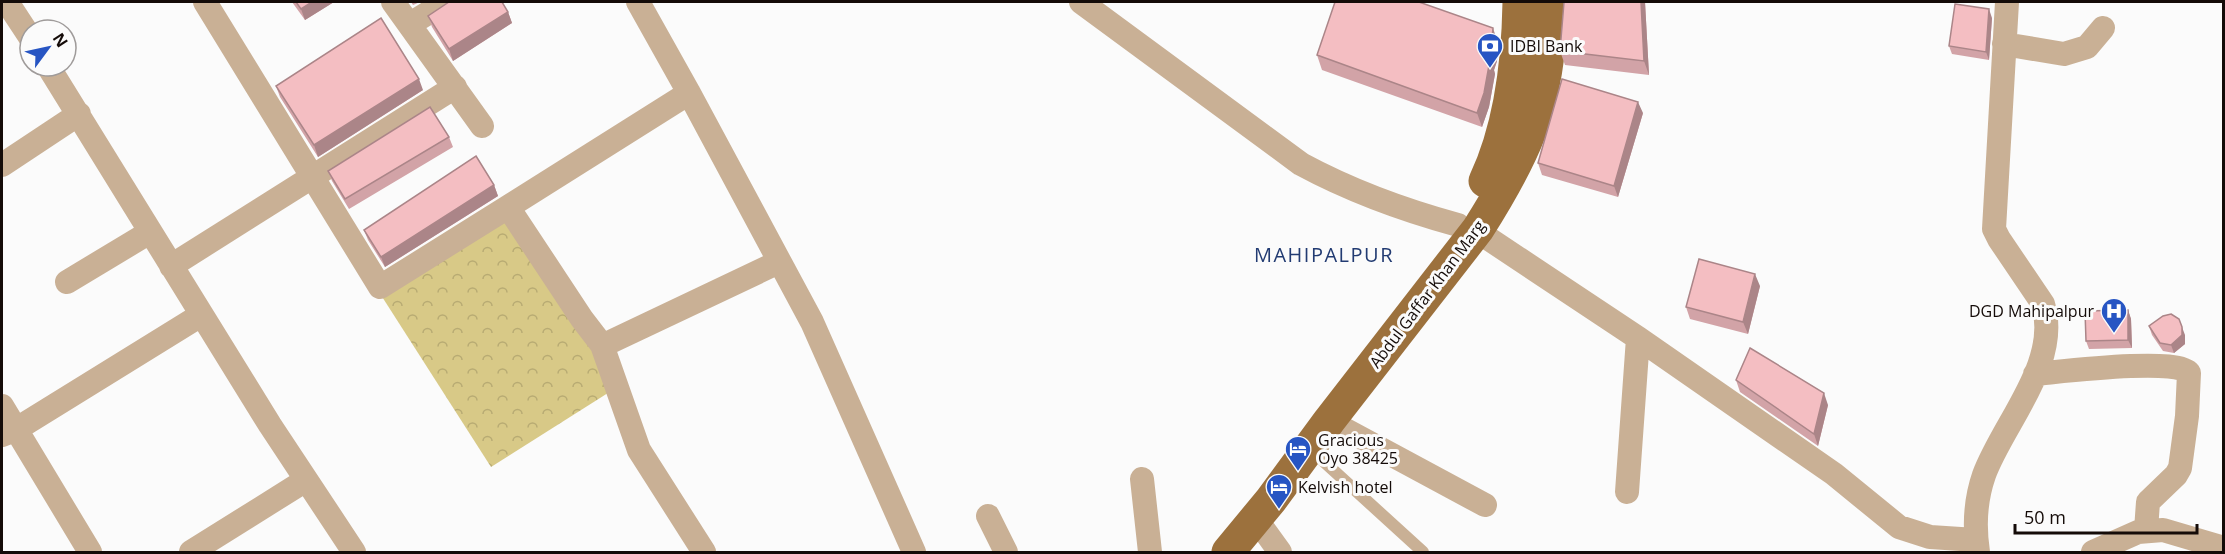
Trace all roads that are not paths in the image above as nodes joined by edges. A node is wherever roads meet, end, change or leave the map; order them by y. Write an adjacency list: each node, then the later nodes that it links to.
1 (393, 2): 11 (street)
2 (446, 2): 11 (street)
3 (1082, 2): 22 (street)
4 (1519, 2): 22 (main road, Abdul Gaffar Khan Marg)
5 (1551, 2): 22 (main road, Abdul Gaffar Khan Marg)
6 (2007, 2): 13 (street)
7 (214, 5): 20 (street)
8 (647, 5): 16 (street)
9 (7, 7): 10 (street)
10 (18, 22)
11 (410, 24): 15 (street)
12 (2103, 27): 13 (street)
13 (2004, 44): 30 (street)
14 (56, 78): 17 (street)
15 (454, 87): 18 (street); 20 (street)
16 (689, 93): 21 (street); 24 (street)
17 (79, 114): 19 (street); 23 (street)
18 (482, 126)
19 (2, 165)
20 (314, 177): 21 (street); 25 (street)
21 (508, 207): 29 (street)
22 (1468, 228): 28 (street); 32 (main road, Abdul Gaffar Khan Marg); 51 (main road, Abdul Gaffar Khan Marg)
23 (150, 232): 25 (street); 26 (street)
24 (780, 262): 29 (street); 48 (street)
25 (171, 266): 27 (street)
26 (67, 282)
27 (201, 315): 33 (street); 36 (street)
28 (1638, 338): 37 (street); 42 (street)
29 (602, 345): 47 (street)
30 (2035, 374): 41 (street); 42 (street)
31 (2, 406): 33 (street)
32 (1329, 421): 34 (main road, Abdul Gaffar Khan Marg); 38 (street)
33 (8, 433): 44 (street)
34 (1309, 448): 40 (main road, Abdul Gaffar Khan Marg); 54 (lane)
35 (1142, 479): 50 (street)
36 (306, 480): 45 (street); 46 (street)
37 (1627, 492)
38 (1485, 505)
39 (988, 516): 49 (street)
40 (1256, 519): 52 (main road, Abdul Gaffar Khan Marg); 53 (street)
41 (2146, 530): 43 (street); 55 (street)
42 (1977, 546)
43 (2223, 548)
44 (90, 552)
45 (191, 552)
46 (354, 552)
47 (704, 552)
48 (914, 552)
49 (1006, 552)
50 (1150, 552)
51 (1204, 552)
52 (1228, 552)
53 (1280, 552)
54 (1423, 552)
55 (2093, 552)

